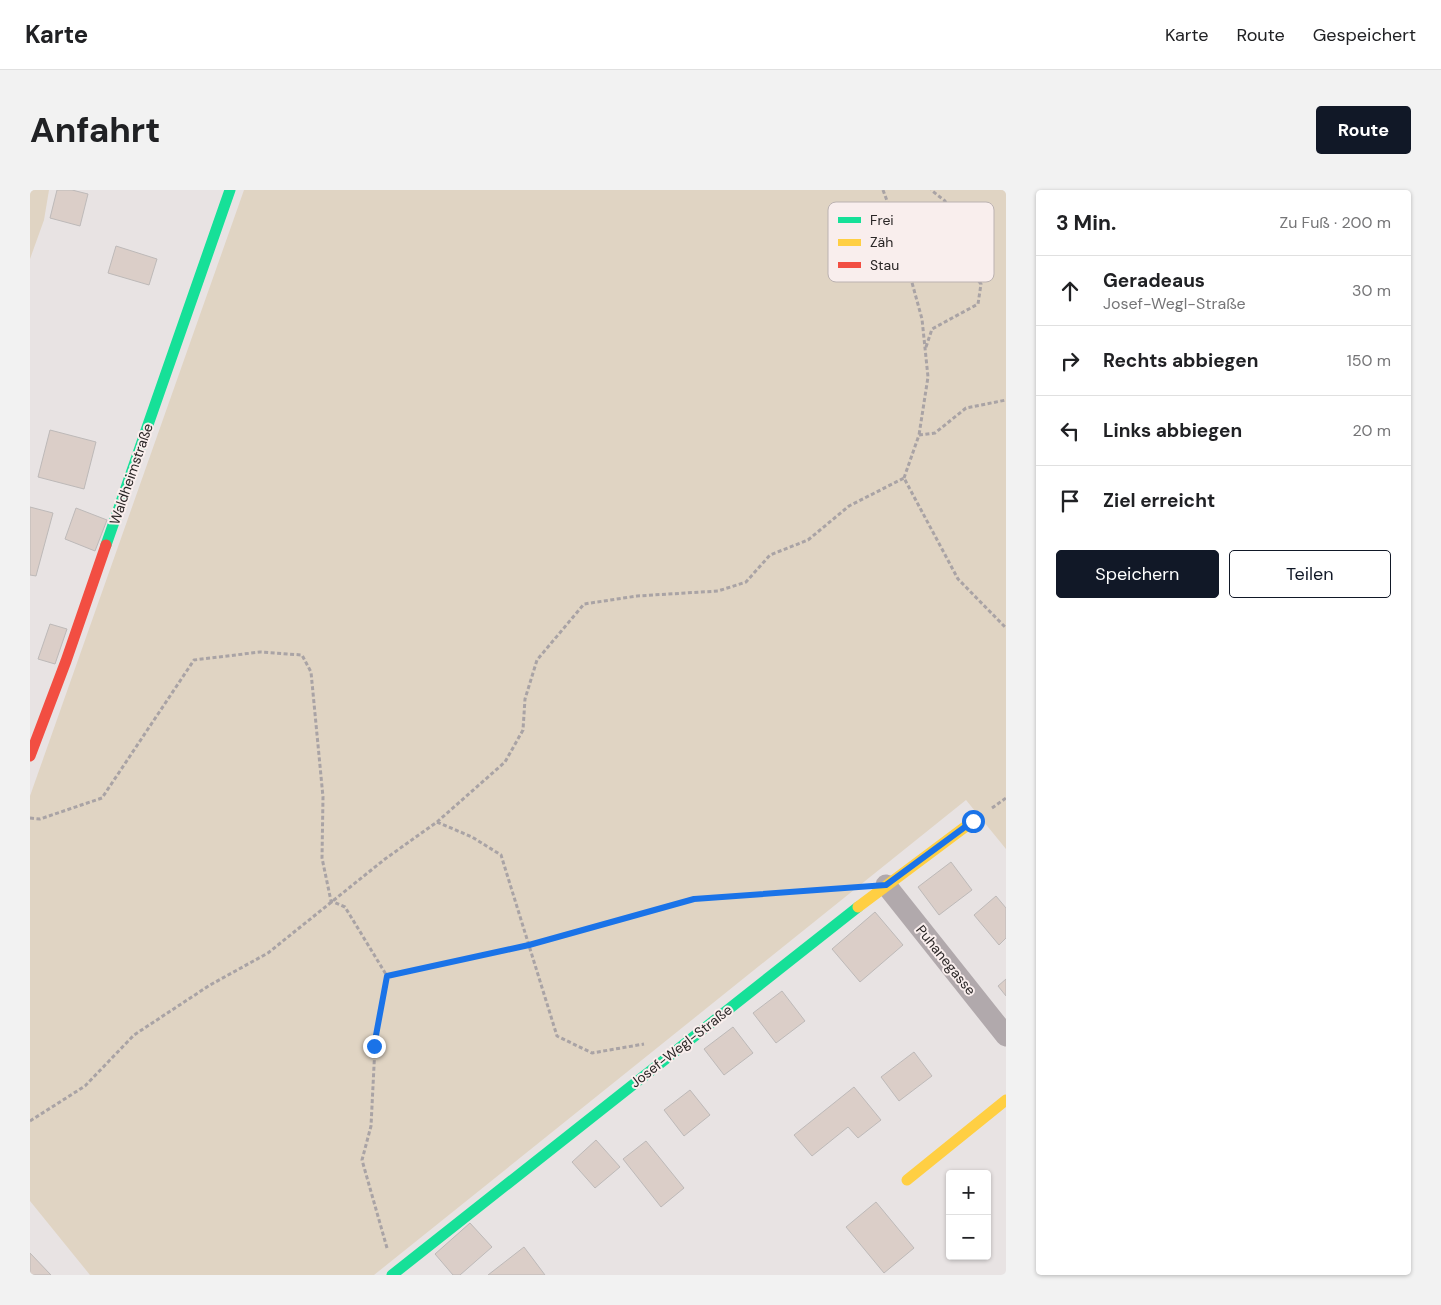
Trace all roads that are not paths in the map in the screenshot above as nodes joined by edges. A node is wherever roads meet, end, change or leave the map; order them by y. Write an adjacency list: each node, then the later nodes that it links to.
1 (230, 190): 2 (street, Waldheimstraße)
2 (30, 756)
3 (973, 821): 4 (street, Josef-Wegl-Straße)
4 (886, 885): 5 (street, Puhanegasse); 8 (street, Josef-Wegl-Straße)
5 (1006, 1036)
6 (1006, 1100): 7 (street)
7 (907, 1180)
8 (393, 1274)

